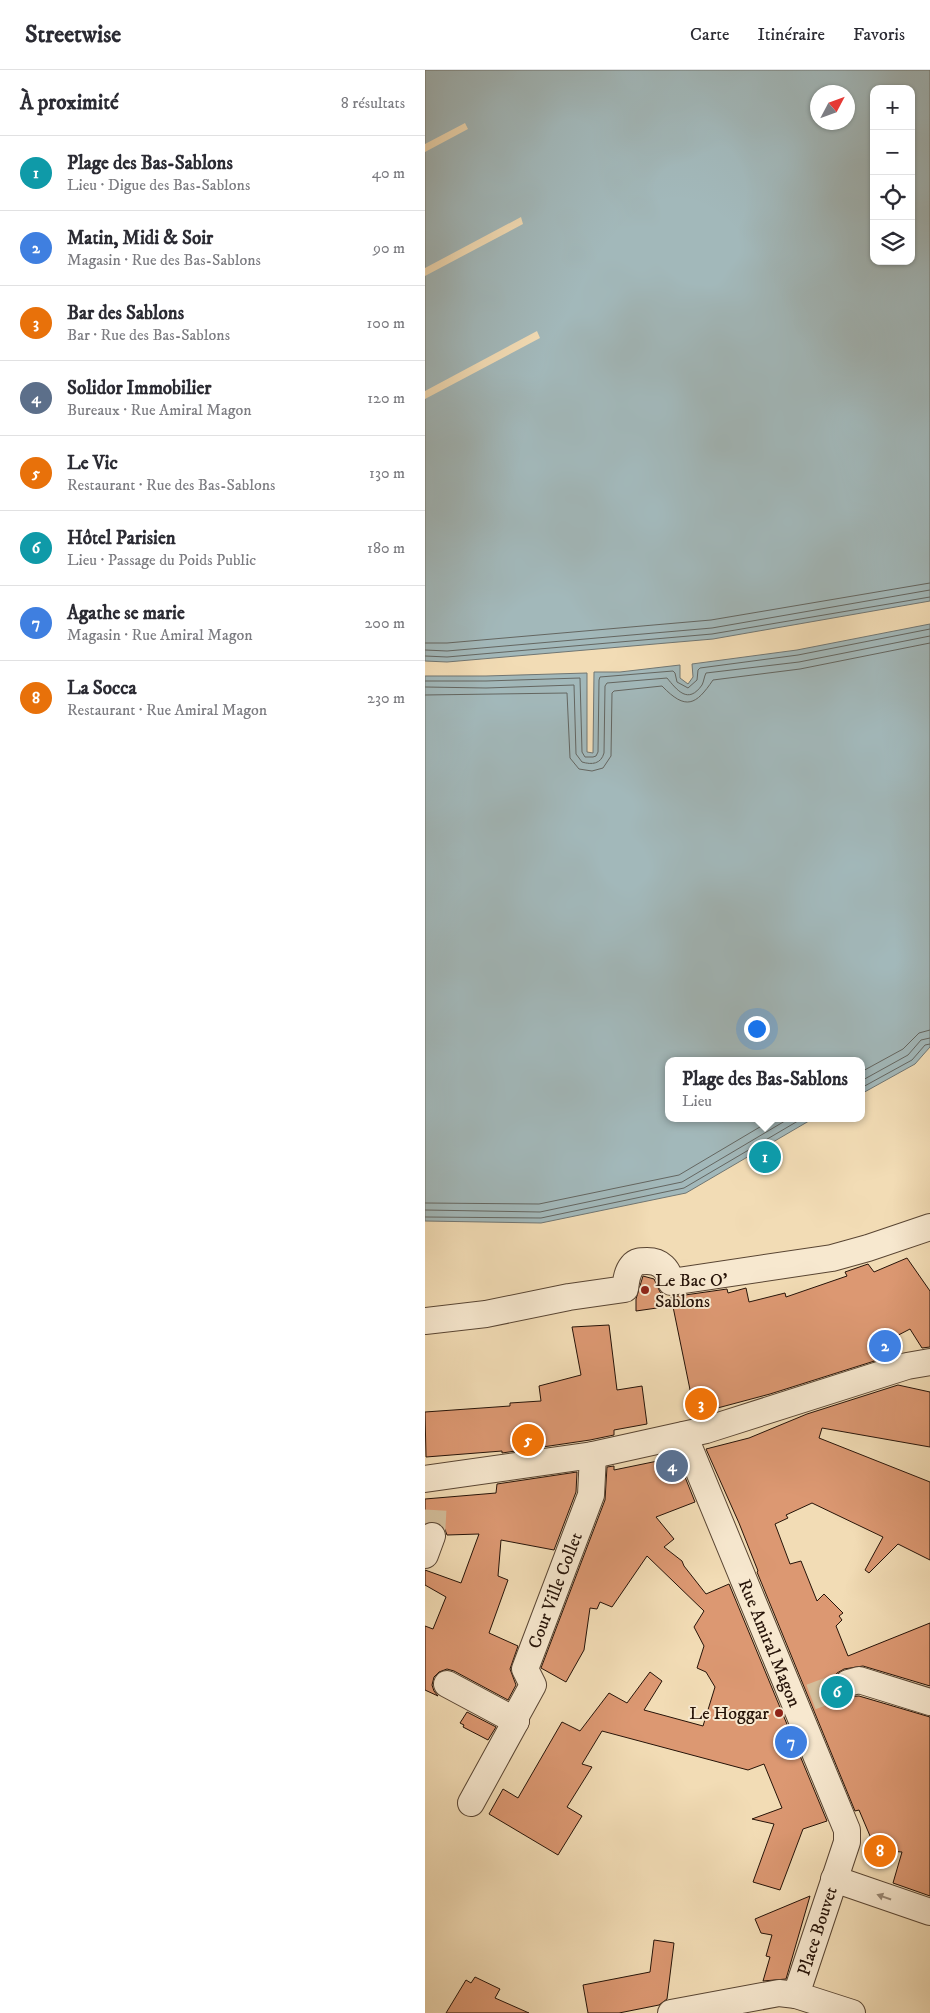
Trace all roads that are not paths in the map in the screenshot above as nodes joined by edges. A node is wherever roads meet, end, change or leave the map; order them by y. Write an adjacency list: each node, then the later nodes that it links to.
1 (930, 1227): 2 (street)
2 (425, 1321)
3 (930, 1362): 4 (street)
4 (684, 1435): 5 (street); 12 (street, Rue Amiral Magon)
5 (593, 1455): 6 (street); 10 (street, Cour Ville Collet)
6 (431, 1486)
7 (848, 1683): 9 (street)
8 (447, 1684): 10 (street)
9 (930, 1702)
10 (516, 1721): 11 (street, Cour Ville Collet)
11 (471, 1803)
12 (834, 1879): 13 (street, Place Bouvet, one-way to 12); 14 (street, Place Bouvet)
13 (930, 1912)
14 (796, 1995): 15 (street); 16 (street, Place Bouvet)
15 (671, 2013)
16 (851, 2013)

